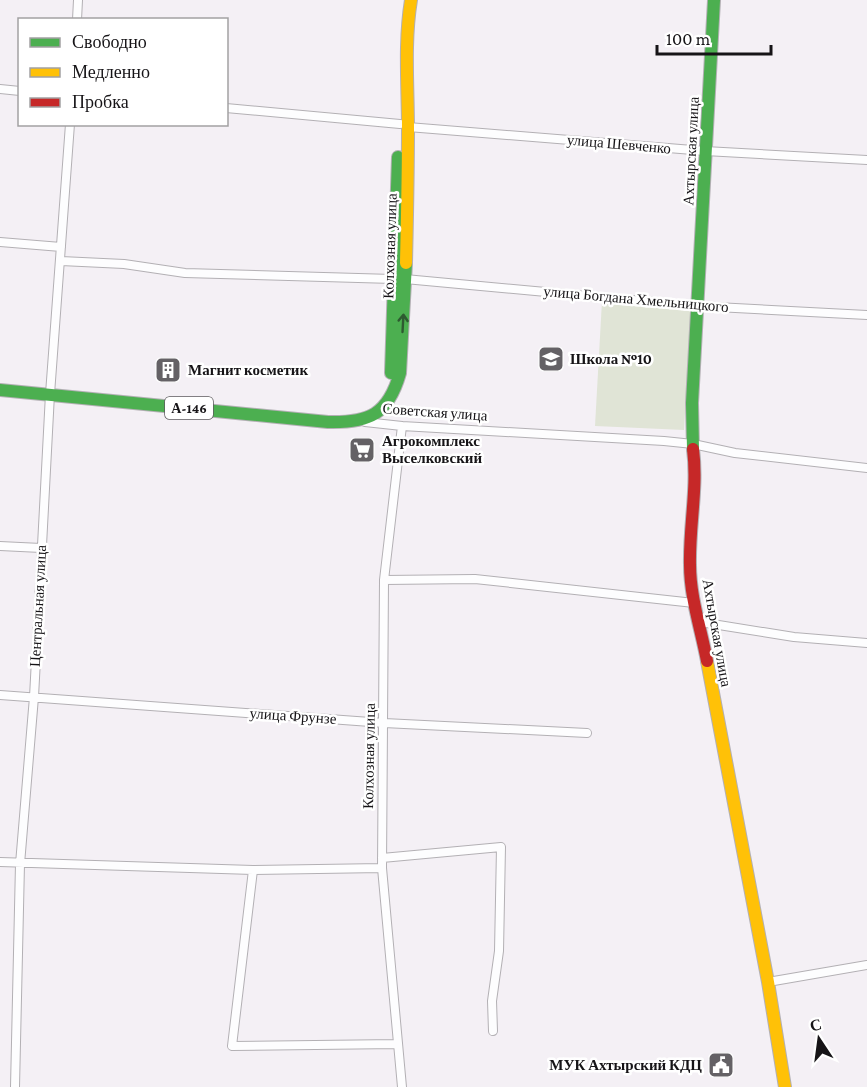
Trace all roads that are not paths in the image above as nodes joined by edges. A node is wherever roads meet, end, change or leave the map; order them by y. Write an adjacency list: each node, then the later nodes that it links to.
1 (78, 0): 4 (street)
2 (411, 0): 9 (main road, Колхозная улица)
3 (714, 0): 10 (main road, Ахтырская улица)
4 (77, 18)
5 (0, 89): 6 (street)
6 (18, 91)
7 (228, 108): 9 (street, улица Шевченко)
8 (70, 126): 13 (street, Центральная улица)
9 (404, 126): 10 (street, улица Шевченко); 15 (main road, Колхозная улица)
10 (705, 151): 11 (street, улица Шевченко); 16 (main road, Ахтырская улица)
11 (867, 160)
12 (0, 242): 13 (street)
13 (61, 247): 14 (street, Центральная улица)
14 (61, 261): 15 (street, улица Богдана Хмельницкого); 19 (street, Центральная улица)
15 (399, 279): 16 (street, улица Богдана Хмельницкого); 20 (main road, Колхозная улица)
16 (697, 306): 17 (street, улица Богдана Хмельницкого); 22 (main road, Ахтырская улица)
17 (867, 315)
18 (0, 390): 19 (main road, Советская улица / А-146)
19 (50, 394): 20 (main road, Советская улица / А-146); 25 (street, Центральная улица)
20 (361, 421): 21 (street, Советская улица)
21 (402, 426): 22 (street, Советская улица); 26 (street, Колхозная улица)
22 (693, 444): 23 (street, Советская улица); 27 (main road, Ахтырская улица)
23 (867, 468)
24 (0, 546): 25 (street)
25 (41, 548): 31 (street, Центральная улица)
26 (384, 580): 27 (street); 32 (street, Колхозная улица)
27 (694, 603): 28 (main road, Ахтырская улица)
28 (700, 622): 29 (street); 39 (main road, Ахтырская улица)
29 (867, 643)
30 (0, 694): 31 (street, улица Фрунзе)
31 (34, 697): 32 (street, улица Фрунзе); 36 (street, Центральная улица)
32 (384, 723): 33 (street, улица Фрунзе); 35 (street, Колхозная улица)
33 (587, 733)
34 (0, 862): 36 (street)
35 (382, 863): 37 (street); 40 (street); 41 (street, Колхозная улица)
36 (20, 864): 37 (street); 42 (street, Центральная улица)
37 (253, 870): 41 (street)
38 (867, 965): 39 (street)
39 (768, 982): 44 (main road, Ахтырская улица)
40 (493, 1031)
41 (397, 1044): 43 (street, Колхозная улица)
42 (15, 1087)
43 (402, 1087)
44 (784, 1087)

